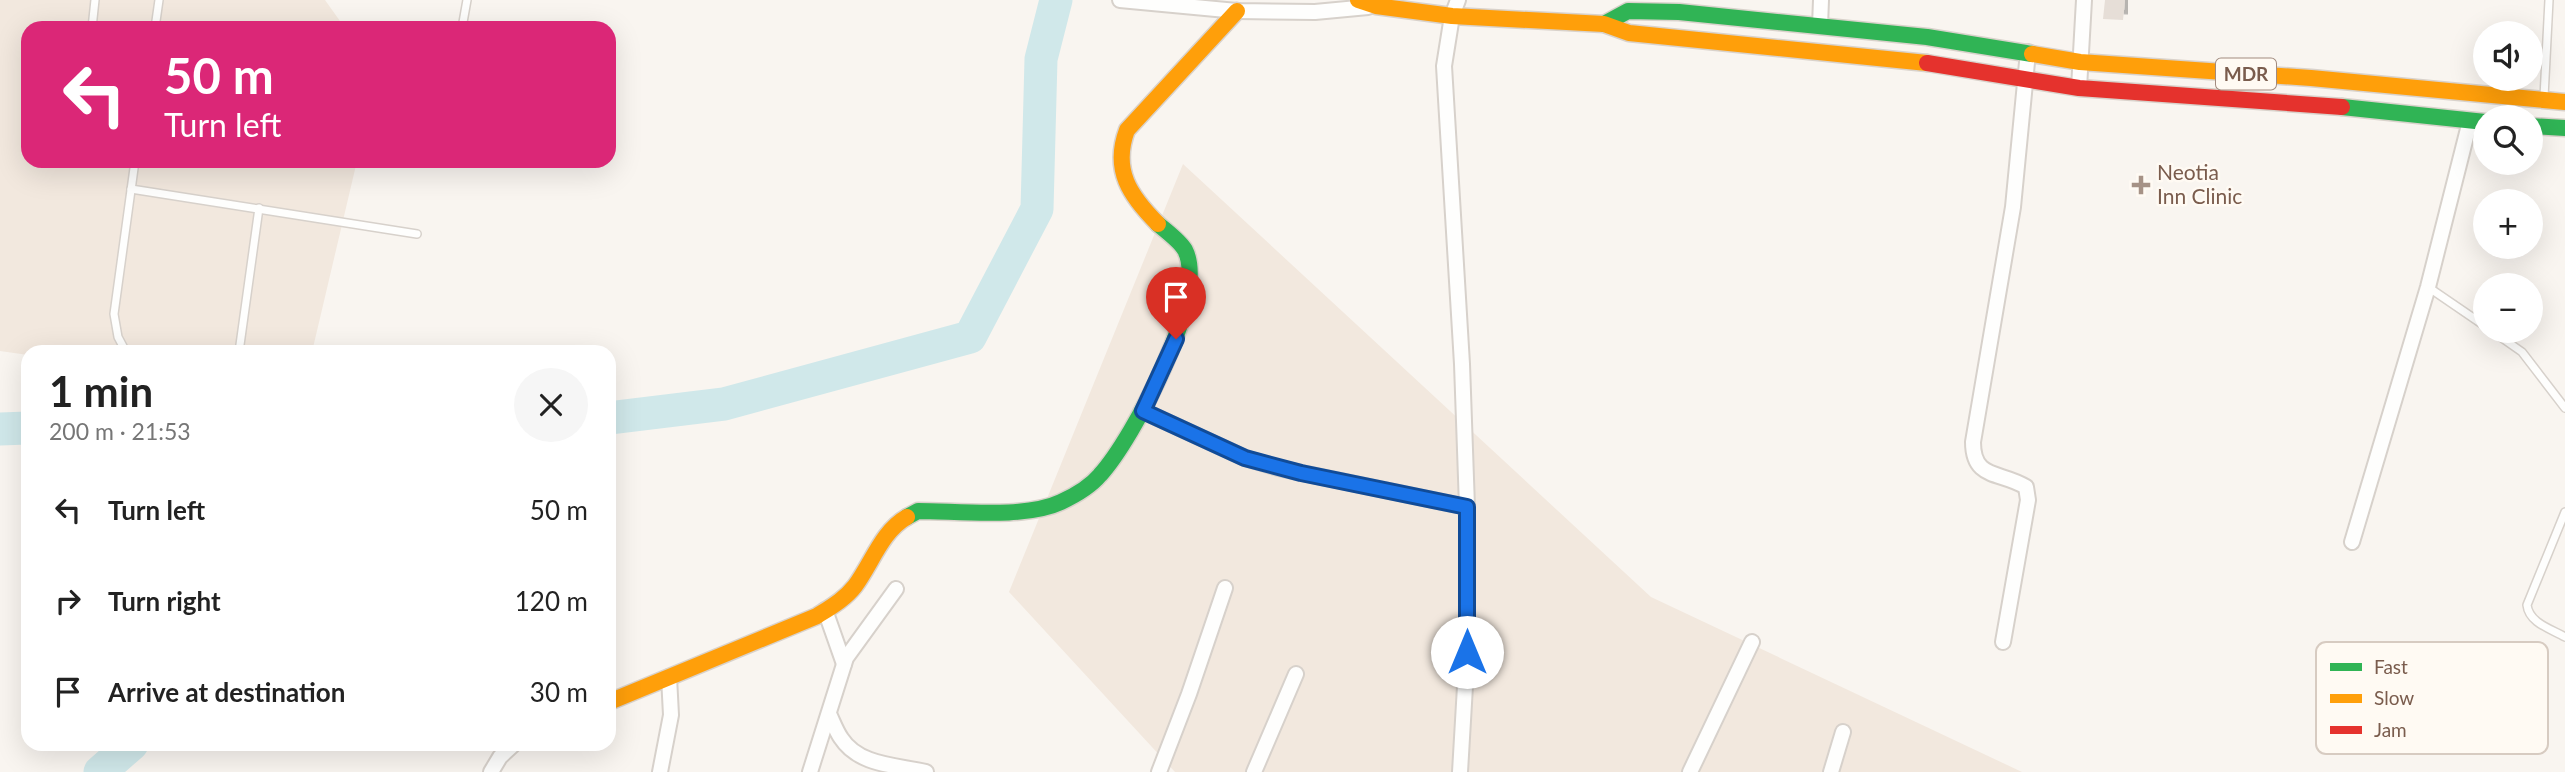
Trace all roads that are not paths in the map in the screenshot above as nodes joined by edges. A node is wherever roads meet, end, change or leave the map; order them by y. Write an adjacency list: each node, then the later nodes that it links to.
1 (95, 0): 13 (lane)
2 (159, 0): 14 (lane)
3 (467, 0): 15 (lane)
4 (1120, 0): 11 (street)
5 (1359, 0): 10 (main road, MDR)
6 (1458, 0): 12 (street)
7 (1821, 0): 17 (street)
8 (2084, 0): 19 (street)
9 (2549, 0): 22 (lane)
10 (1376, 6): 11 (street); 12 (main road, MDR)
11 (1237, 12): 38 (main road)
12 (1452, 16): 16 (main road, MDR); 39 (street)
13 (93, 21)
14 (156, 21)
15 (463, 21)
16 (1604, 24): 17 (main road, MDR); 20 (main road, MDR)
17 (1820, 26): 18 (main road, MDR)
18 (2028, 52): 19 (main road, MDR); 20 (street)
19 (2080, 62): 21 (street); 22 (main road, MDR)
20 (2026, 78): 21 (main road, MDR); 47 (street)
21 (2079, 88): 24 (main road, MDR)
22 (2543, 101): 23 (main road, MDR)
23 (2565, 102)
24 (2473, 121)
25 (2543, 127): 26 (main road)
26 (2565, 128)
27 (2473, 138): 32 (street)
28 (134, 168): 29 (lane)
29 (131, 189): 30 (lane); 35 (lane)
30 (259, 208): 31 (lane); 36 (lane)
31 (417, 234)
32 (2428, 287): 33 (lane); 41 (street)
33 (2473, 318)
34 (2509, 343): 37 (lane)
35 (122, 345)
36 (240, 345)
37 (2565, 408)
38 (1143, 411): 39 (street); 44 (main road)
39 (1467, 507): 62 (street)
40 (2565, 512): 45 (lane)
41 (2352, 542)
42 (1225, 588): 60 (street)
43 (896, 589): 48 (street)
44 (825, 610): 48 (street); 50 (main road)
45 (2565, 637)
46 (1752, 642): 63 (street)
47 (2003, 642)
48 (844, 664): 52 (street)
49 (1296, 674): 61 (street)
50 (669, 677): 51 (main road); 57 (street)
51 (616, 699)
52 (829, 714): 55 (street); 58 (street)
53 (1843, 732): 64 (street)
54 (506, 751): 56 (street)
55 (909, 770): 59 (street)
56 (491, 772)
57 (660, 772)
58 (810, 772)
59 (926, 772)
60 (1159, 772)
61 (1254, 772)
62 (1460, 772)
63 (1690, 772)
64 (1831, 772)

